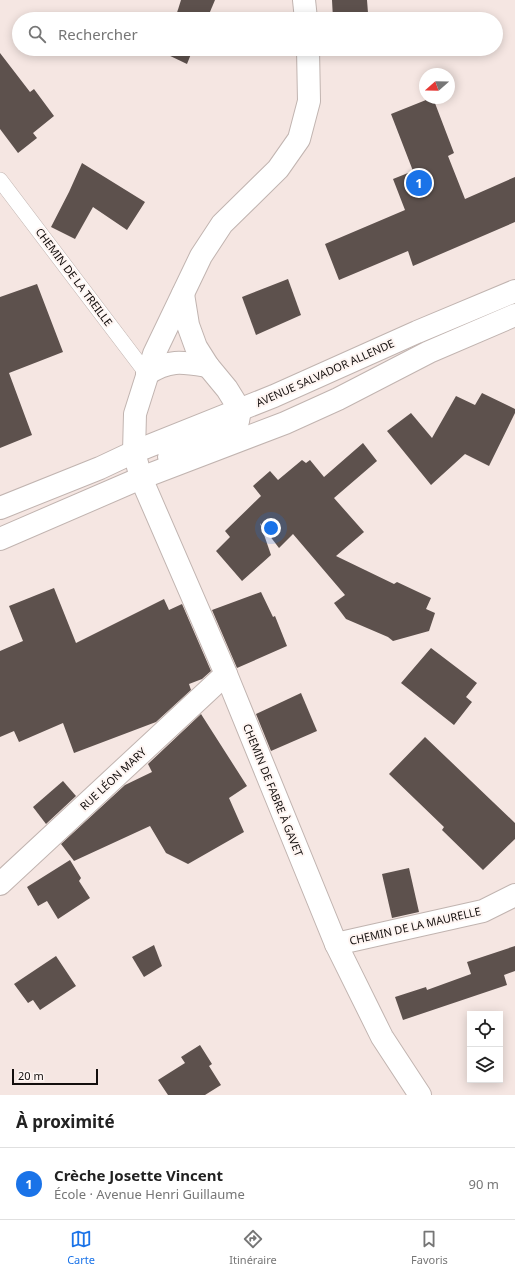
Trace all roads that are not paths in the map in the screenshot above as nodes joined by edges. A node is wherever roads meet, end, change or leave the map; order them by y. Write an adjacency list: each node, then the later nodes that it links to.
1 (304, 0): 2 (street)
2 (305, 12)
3 (308, 56): 6 (street, CHEMIN DE FABRE À GAVET)
4 (0, 180): 9 (lane, CHEMIN DE LA TREILLE)
5 (515, 291): 10 (street, AVENUE SALVADOR ALLENDE)
6 (183, 294): 8 (street); 9 (street, CHEMIN DE FABRE À GAVET)
7 (515, 315): 12 (street)
8 (208, 366): 9 (street); 10 (street)
9 (147, 374): 11 (street, CHEMIN DE FABRE À GAVET)
10 (240, 410): 11 (street, AVENUE SALVADOR ALLENDE); 12 (street)
11 (134, 452): 12 (street, CHEMIN DE FABRE À GAVET); 13 (street, AVENUE SALVADOR ALLENDE)
12 (141, 478): 14 (street); 15 (street, CHEMIN DE FABRE À GAVET)
13 (0, 508)
14 (0, 539)
15 (226, 674): 16 (street, RUE LÉON MARY); 18 (street, CHEMIN DE FABRE À GAVET)
16 (0, 884)
17 (515, 895): 18 (street, CHEMIN DE LA MAURELLE)
18 (336, 944): 19 (street, CHEMIN DE FABRE À GAVET)
19 (420, 1095)

